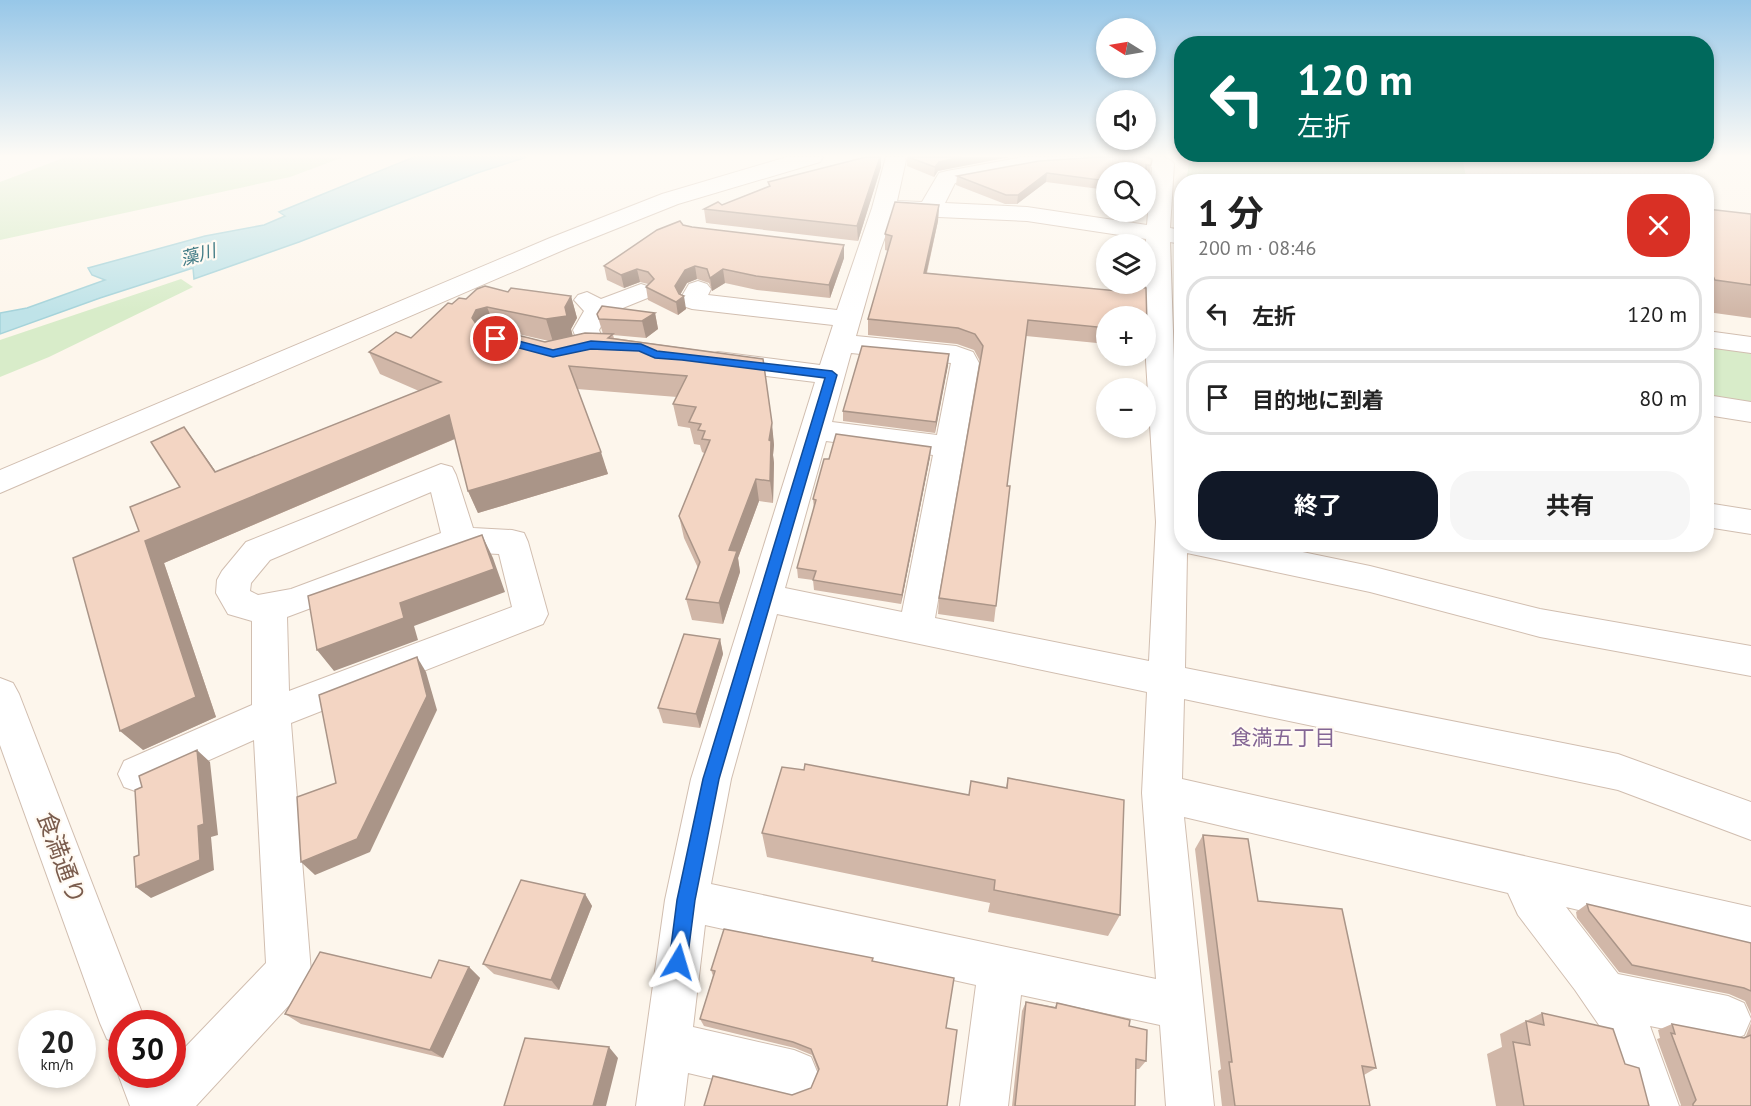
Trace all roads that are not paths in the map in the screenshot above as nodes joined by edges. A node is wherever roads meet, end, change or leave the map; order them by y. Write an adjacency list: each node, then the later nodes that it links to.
1 (884, 208): 13 (street)
2 (646, 209): 21 (street)
3 (912, 209): 4 (street)
4 (930, 209): 6 (street)
5 (1167, 209): 6 (street)
6 (1170, 235): 20 (street)
7 (641, 292): 10 (street)
8 (692, 301): 13 (street)
9 (1714, 340): 11 (street)
10 (591, 345): 12 (street); 14 (street)
11 (1751, 345)
12 (621, 346)
13 (840, 346): 15 (street); 18 (street); 19 (street)
14 (562, 351)
15 (694, 358)
16 (1714, 406): 17 (street)
17 (1751, 411)
18 (816, 430): 19 (street); 27 (street)
19 (950, 447): 29 (street)
20 (1174, 467)
21 (0, 482)
22 (1714, 516): 23 (street)
23 (1751, 522)
24 (459, 540): 28 (street); 28 (street); 33 (street)
25 (1183, 552): 31 (street)
26 (1234, 552): 30 (street)
27 (764, 598): 29 (street); 39 (street)
28 (269, 607): 33 (street)
29 (915, 629): 31 (street)
30 (1751, 661)
31 (1166, 680): 36 (street); 37 (street)
32 (0, 694): 34 (street, 食満通り)
33 (271, 714): 35 (street); 50 (street)
34 (10, 755): 44 (street, 食満通り)
35 (138, 774)
36 (1162, 794): 38 (street); 43 (street)
37 (1751, 821)
38 (1523, 878): 40 (street); 42 (street)
39 (686, 900): 41 (street); 46 (street)
40 (1751, 929)
41 (1001, 969): 43 (street); 52 (street)
42 (1604, 994): 45 (street); 54 (street)
43 (1180, 1007): 53 (street)
44 (118, 1010)
45 (1728, 1019)
46 (668, 1045): 47 (street); 51 (street)
47 (794, 1074)
48 (147, 1088): 49 (street)
49 (154, 1106)
50 (163, 1106)
51 (660, 1106)
52 (984, 1106)
53 (1190, 1106)
54 (1655, 1106)

